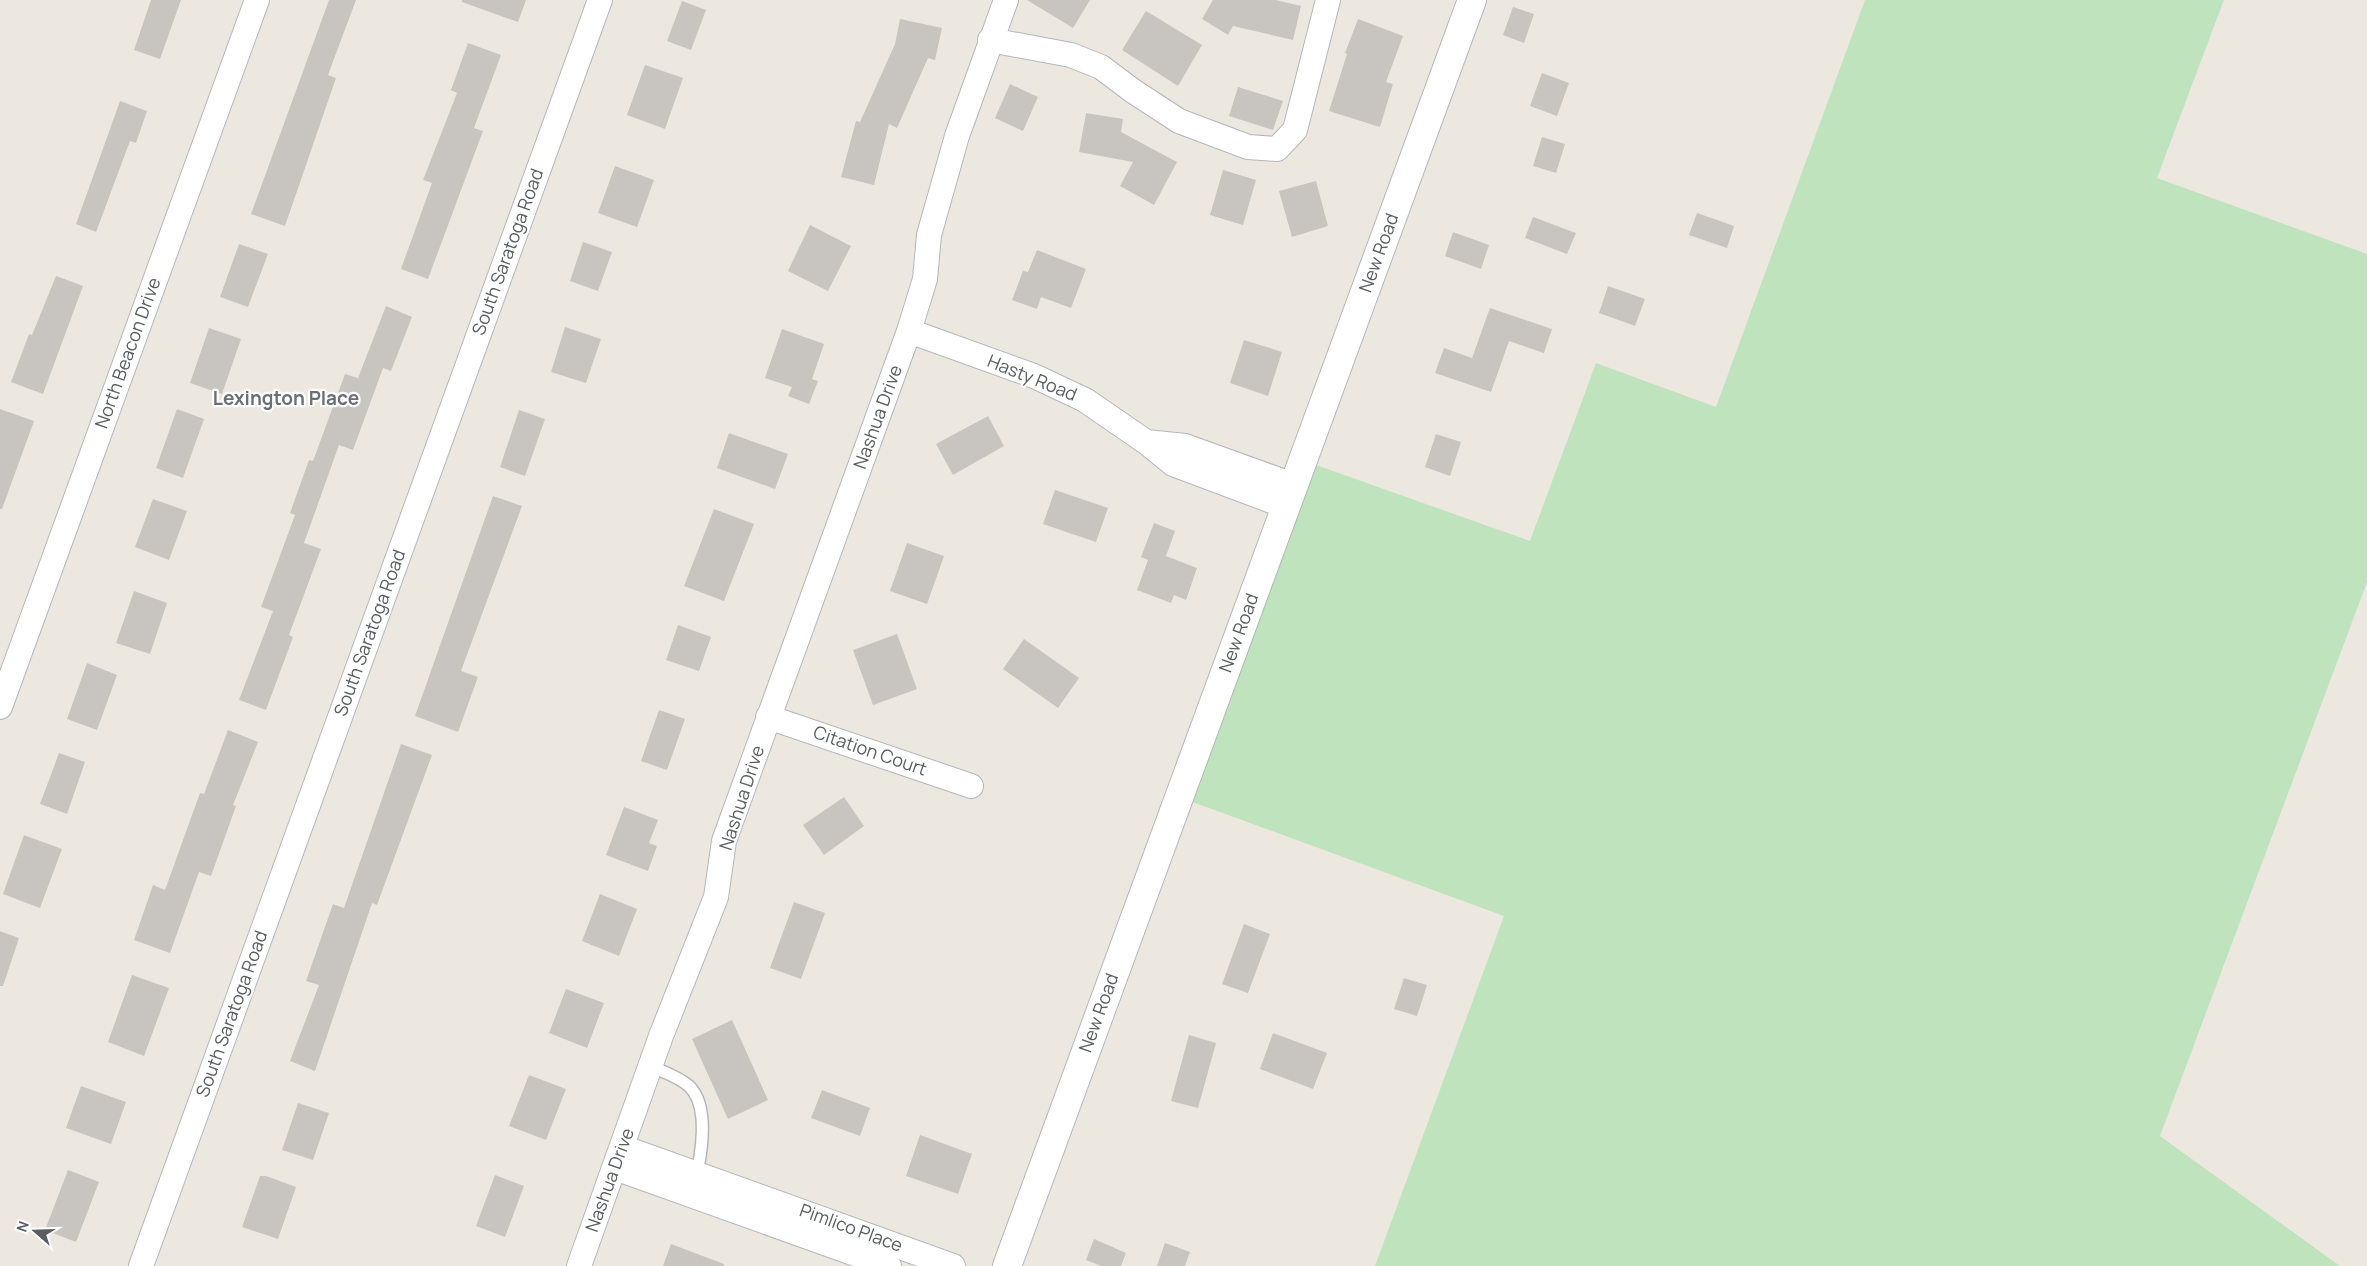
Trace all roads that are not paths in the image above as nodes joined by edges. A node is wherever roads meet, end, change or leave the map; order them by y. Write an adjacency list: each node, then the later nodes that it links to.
1 (257, 0): 9 (street, North Beacon Drive)
2 (600, 0): 17 (street, South Saratoga Road)
3 (1006, 0): 6 (street, Nashua Drive)
4 (1328, 0): 6 (street)
5 (1472, 0): 8 (street, New Road)
6 (990, 40): 7 (street, Nashua Drive)
7 (909, 331): 8 (street, Hasty Road); 10 (street, Nashua Drive)
8 (1289, 495): 20 (street, New Road)
9 (0, 707)
10 (768, 717): 11 (street, Citation Court); 12 (street, Nashua Drive)
11 (971, 786)
12 (651, 1066): 13 (street, Nashua Drive); 14 (lane)
13 (619, 1157): 14 (street, Pimlico Place); 15 (street, Pimlico Place); 18 (street, Nashua Drive)
14 (697, 1173): 15 (street, Pimlico Place)
15 (745, 1202): 16 (street, Pimlico Place)
16 (875, 1257): 19 (street, Pimlico Place)
17 (141, 1266)
18 (579, 1266)
19 (953, 1266)
20 (1007, 1266)

